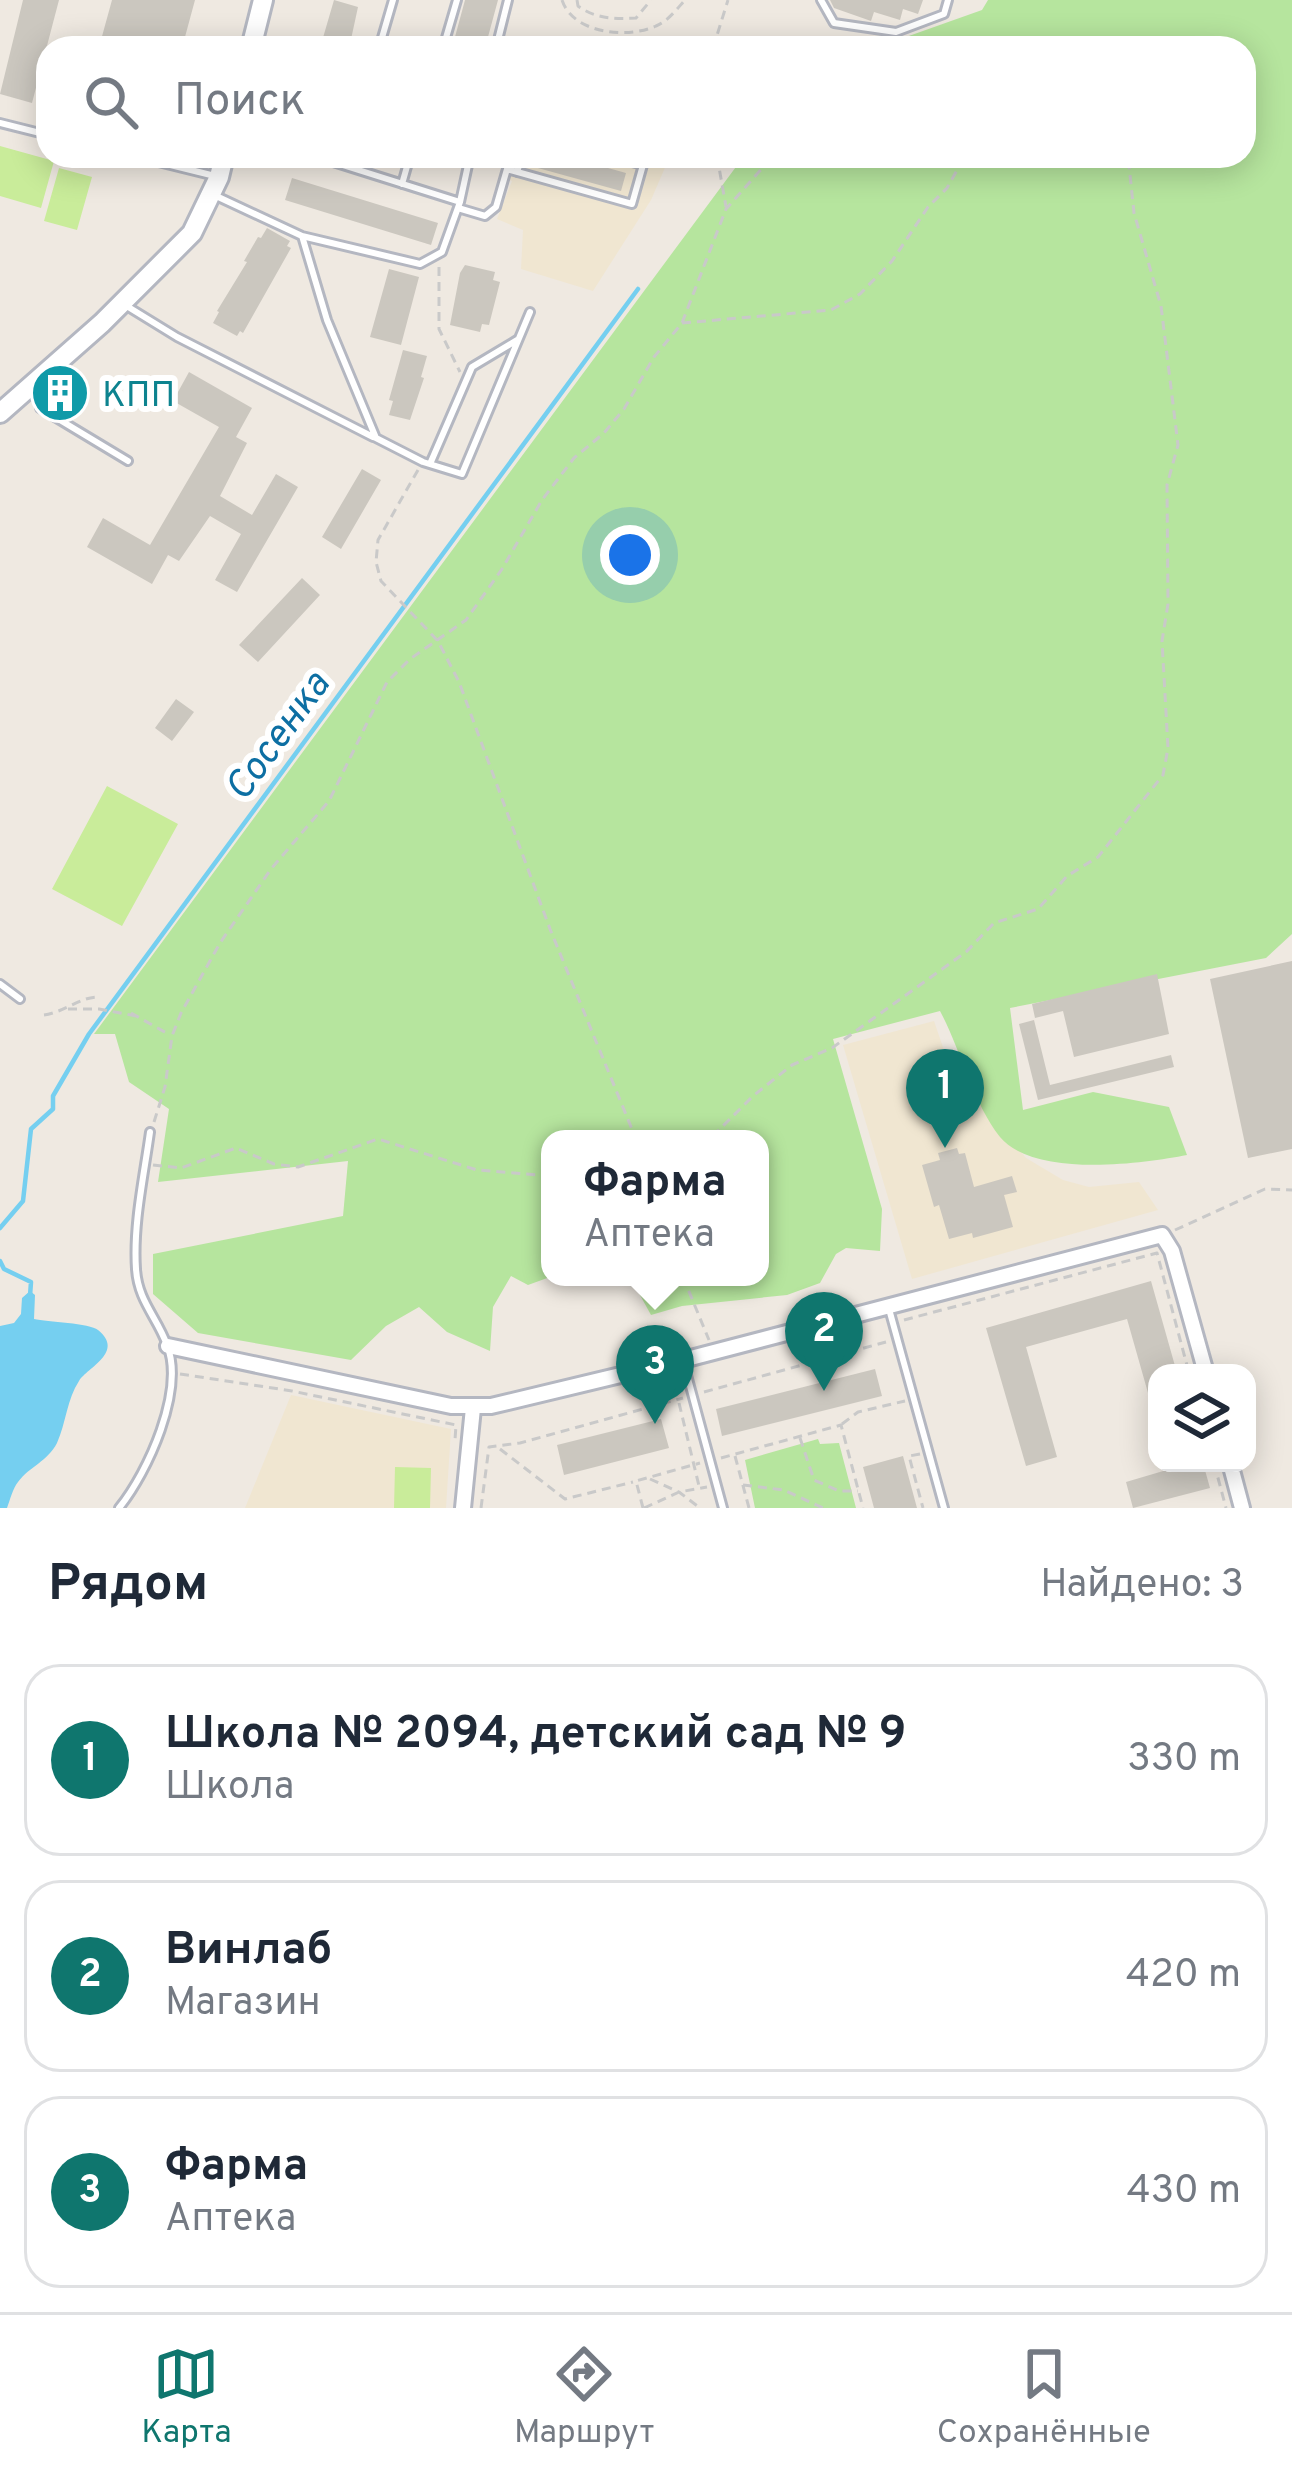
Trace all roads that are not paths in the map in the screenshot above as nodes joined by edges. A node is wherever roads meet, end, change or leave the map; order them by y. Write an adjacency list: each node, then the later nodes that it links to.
1 (263, 0): 8 (street)
2 (393, 0): 9 (lane)
3 (446, 0): 7 (lane)
4 (508, 0): 11 (lane)
5 (821, 0): 6 (lane)
6 (949, 0)
7 (457, 2): 10 (lane)
8 (253, 36)
9 (382, 36)
10 (447, 36)
11 (499, 36)
12 (0, 123): 13 (lane)
13 (36, 132)
14 (168, 168): 23 (lane)
15 (220, 168): 23 (street)
16 (350, 168): 22 (lane)
17 (407, 168): 22 (lane)
18 (467, 168): 24 (lane)
19 (518, 168): 21 (lane)
20 (642, 168): 21 (lane)
21 (517, 172): 24 (lane)
22 (402, 184): 24 (lane)
23 (215, 185): 25 (lane); 26 (street)
24 (459, 205): 25 (lane)
25 (302, 236): 31 (lane)
26 (122, 303): 30 (street); 31 (lane)
27 (530, 312): 28 (lane)
28 (519, 339): 33 (lane); 33 (lane)
29 (40, 408): 32 (lane)
30 (0, 413)
31 (376, 439): 33 (lane)
32 (128, 461)
33 (426, 463)
34 (0, 984): 35 (lane)
35 (20, 999)
36 (150, 1132): 38 (lane)
37 (891, 1315): 39 (street); 40 (street); 46 (lane)
38 (168, 1346): 41 (street); 43 (lane)
39 (683, 1360): 41 (street); 45 (lane)
40 (1203, 1364)
41 (473, 1408): 44 (street)
42 (1232, 1472): 47 (street)
43 (119, 1508)
44 (463, 1508)
45 (723, 1508)
46 (944, 1508)
47 (1242, 1508)

